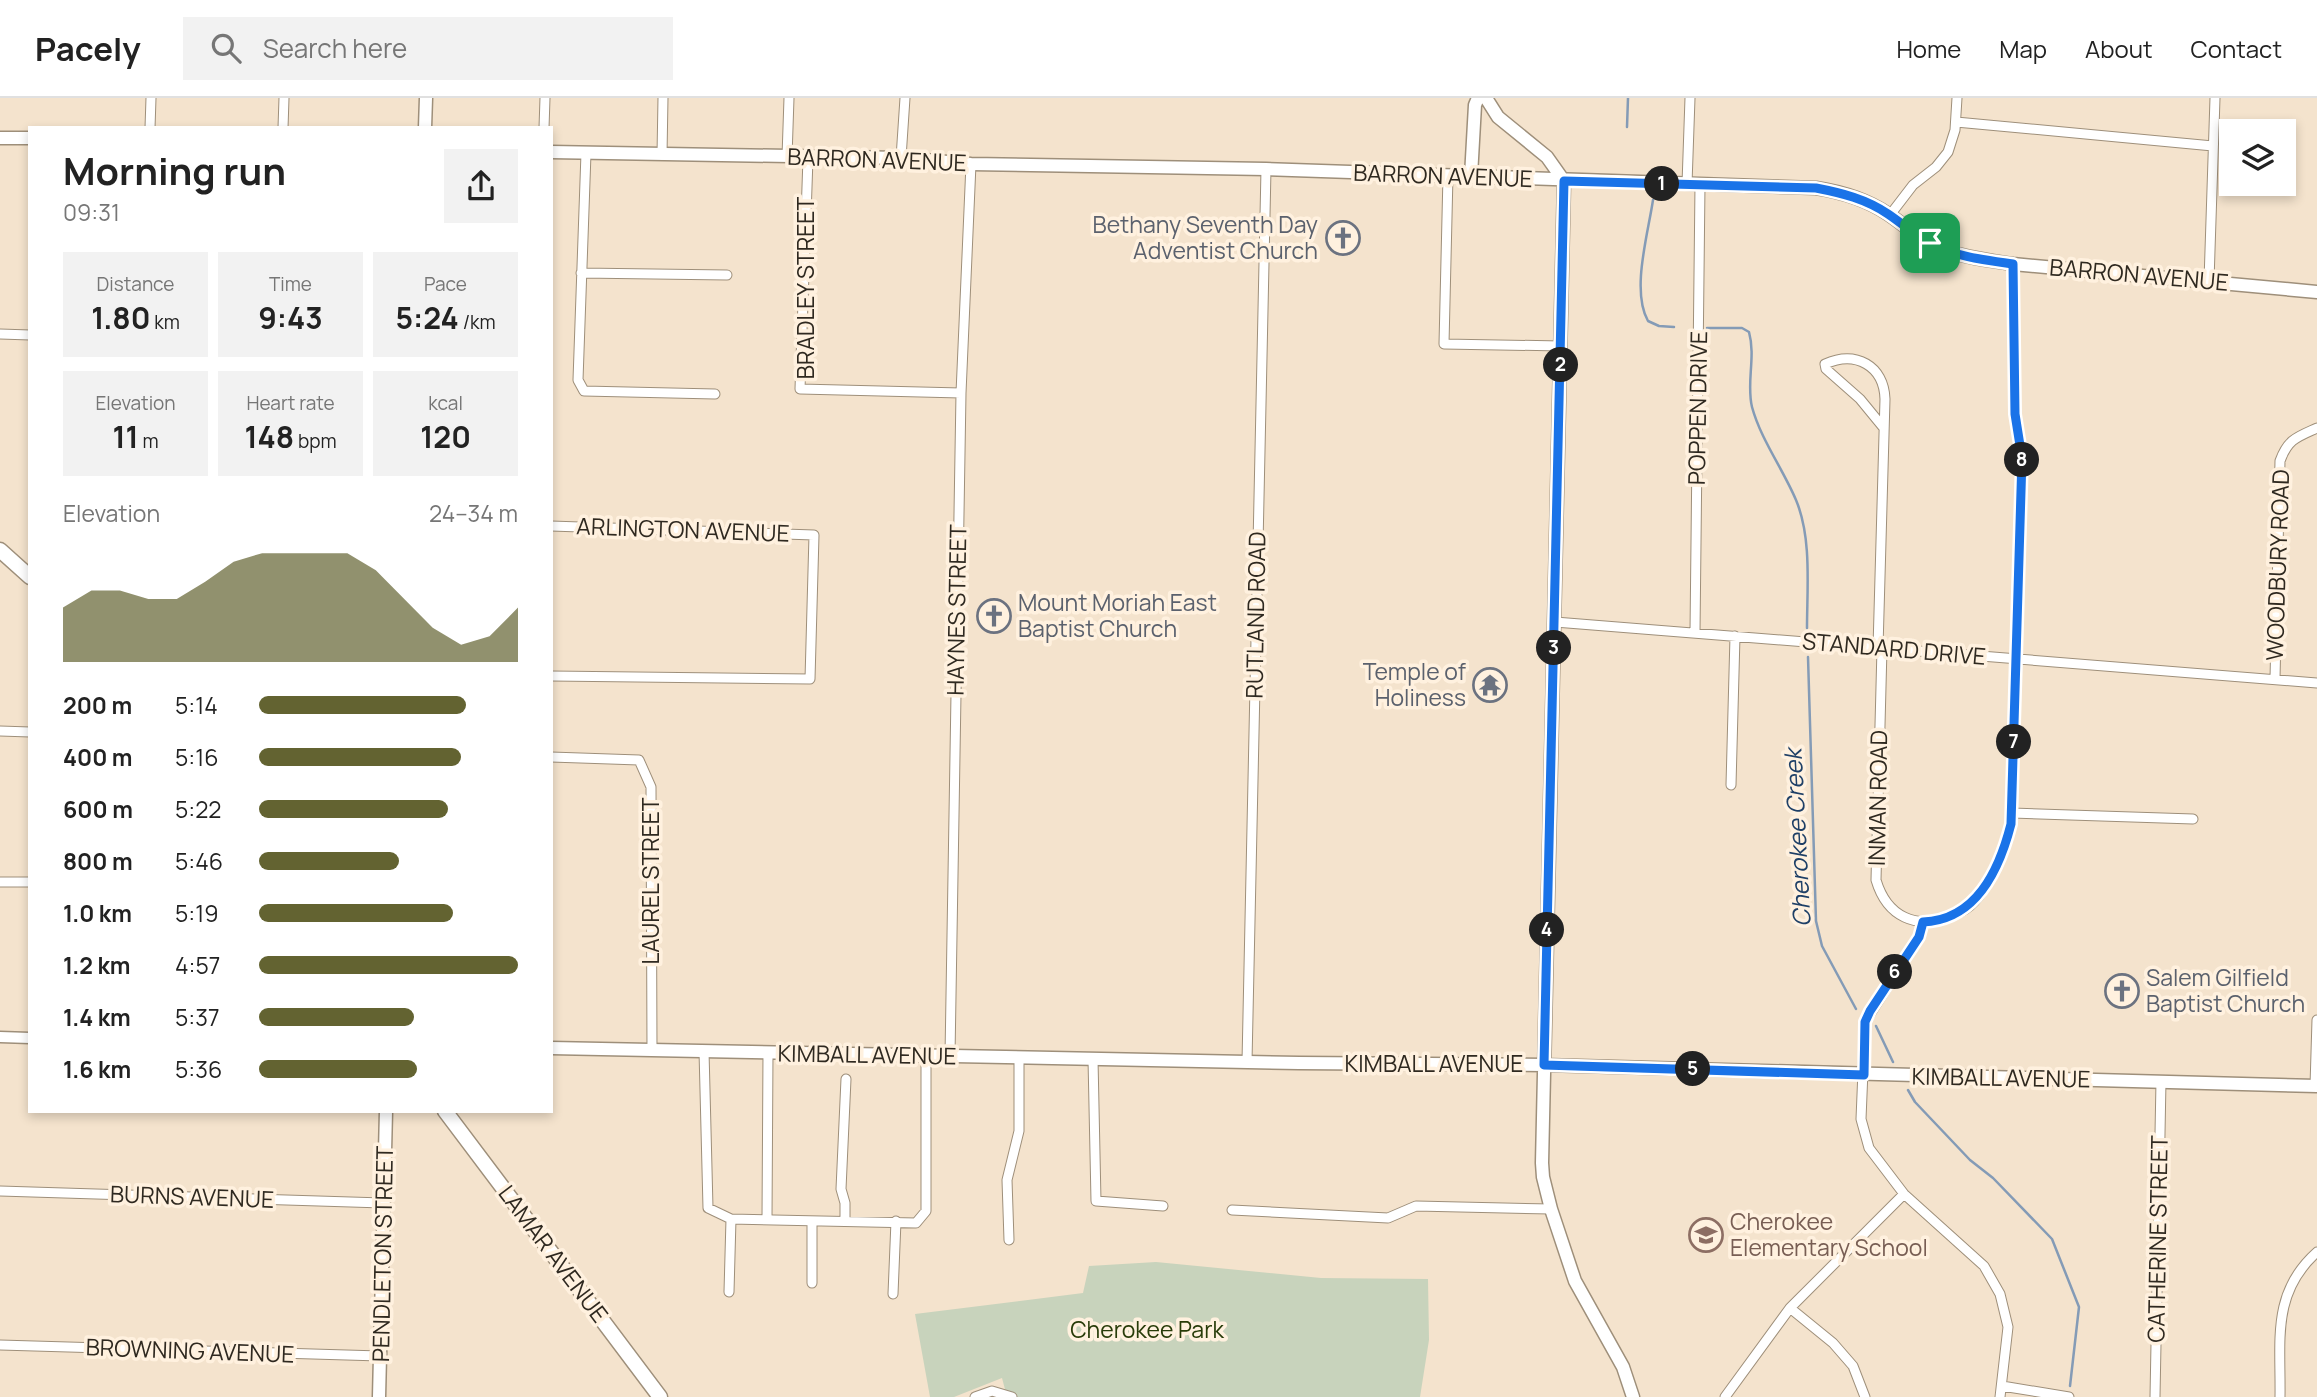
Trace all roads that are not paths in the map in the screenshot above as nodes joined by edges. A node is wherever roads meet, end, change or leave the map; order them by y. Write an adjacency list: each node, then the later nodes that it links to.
1 (151, 98): 14 (street)
2 (284, 98): 15 (street)
3 (426, 98): 16 (main road)
4 (545, 98): 17 (street)
5 (663, 98): 23 (street)
6 (789, 98): 24 (street)
7 (905, 98): 26 (street)
8 (1478, 98): 30 (main road)
9 (1486, 98): 31 (main road)
10 (1690, 98): 32 (street, POPPEN DRIVE)
11 (1957, 98): 13 (street)
12 (2215, 98): 20 (street)
13 (1956, 122): 20 (street); 33 (street)
14 (150, 126)
15 (283, 126)
16 (425, 126)
17 (544, 126)
18 (0, 138): 19 (main road)
19 (28, 138)
20 (2213, 146): 37 (street)
21 (553, 152): 22 (main road, BARRON AVENUE)
22 (586, 153): 23 (main road, BARRON AVENUE); 35 (street)
23 (662, 155): 24 (main road, BARRON AVENUE)
24 (788, 157): 25 (main road, BARRON AVENUE)
25 (808, 158): 26 (main road, BARRON AVENUE); 42 (street, BRADLEY STREET)
26 (901, 158): 27 (main road, BARRON AVENUE)
27 (971, 163): 28 (main road, BARRON AVENUE); 42 (street, HAYNES STREET)
28 (1266, 169): 29 (main road, BARRON AVENUE); 77 (street, RUTLAND ROAD)
29 (1448, 175): 30 (main road, BARRON AVENUE); 41 (street)
30 (1471, 176): 31 (main road, BARRON AVENUE)
31 (1564, 181): 32 (main road, BARRON AVENUE); 41 (main road)
32 (1694, 184): 33 (main road, BARRON AVENUE); 50 (street, POPPEN DRIVE)
33 (1890, 215): 34 (main road, BARRON AVENUE)
34 (2013, 264): 37 (main road, BARRON AVENUE); 53 (street)
35 (581, 273): 36 (street); 43 (street)
36 (727, 275)
37 (2208, 281): 38 (main road, BARRON AVENUE)
38 (2317, 292)
39 (0, 334): 40 (street)
40 (28, 335)
41 (1561, 346): 49 (main road)
42 (961, 393): 74 (street, HAYNES STREET)
43 (715, 394)
44 (1883, 427): 44 (street, INMAN ROAD); 52 (street, INMAN ROAD)
45 (2317, 428): 55 (street, WOODBURY ROAD)
46 (553, 526): 54 (street, ARLINGTON AVENUE)
47 (0, 550): 48 (main road)
48 (28, 575)
49 (1555, 622): 50 (street, STANDARD DRIVE); 78 (main road)
50 (1695, 632): 51 (street, STANDARD DRIVE)
51 (1735, 636): 52 (street, STANDARD DRIVE); 60 (street)
52 (1880, 648): 53 (street, STANDARD DRIVE); 65 (street, INMAN ROAD)
53 (2015, 659): 55 (street, STANDARD DRIVE); 61 (street)
54 (553, 676)
55 (2275, 679): 56 (street, STANDARD DRIVE)
56 (2317, 683)
57 (0, 731): 58 (street)
58 (28, 732)
59 (553, 757): 70 (street, LAUREL STREET)
60 (1731, 785)
61 (2012, 813): 62 (street); 65 (street)
62 (2193, 819)
63 (0, 881): 64 (street)
64 (28, 882)
65 (1923, 922): 79 (street)
66 (2317, 1020): 82 (street)
67 (0, 1037): 68 (street)
68 (28, 1038)
69 (553, 1048): 70 (main road, KIMBALL AVENUE)
70 (652, 1050): 71 (main road, KIMBALL AVENUE)
71 (704, 1051): 72 (main road, KIMBALL AVENUE); 92 (street)
72 (768, 1053): 73 (main road, KIMBALL AVENUE); 91 (street)
73 (926, 1056): 74 (main road, KIMBALL AVENUE); 93 (street)
74 (950, 1056): 75 (main road, KIMBALL AVENUE)
75 (1019, 1058): 76 (main road, KIMBALL AVENUE); 96 (street)
76 (1093, 1059): 77 (main road, KIMBALL AVENUE); 88 (street)
77 (1247, 1062): 78 (main road, KIMBALL AVENUE)
78 (1544, 1065): 79 (main road, KIMBALL AVENUE); 89 (main road)
79 (1864, 1075): 81 (main road, KIMBALL AVENUE); 86 (street)
80 (846, 1079): 95 (street)
81 (2161, 1081): 82 (main road, KIMBALL AVENUE); 114 (street, CATHERINE STREET)
82 (2316, 1086)
83 (386, 1113): 87 (main road, PENDLETON STREET)
84 (446, 1113): 106 (main road, LAMAR AVENUE)
85 (0, 1191): 87 (street, BURNS AVENUE)
86 (1904, 1194): 101 (street); 104 (street)
87 (383, 1203): 103 (main road, PENDLETON STREET)
88 (1163, 1206)
89 (1551, 1209): 90 (street); 109 (main road)
90 (1232, 1210)
91 (766, 1218): 92 (street); 94 (street)
92 (731, 1219): 99 (street)
93 (895, 1221): 95 (street); 100 (street)
94 (812, 1222): 95 (street); 98 (street)
95 (845, 1222)
96 (1009, 1240)
97 (2317, 1252): 115 (street)
98 (812, 1283)
99 (729, 1292)
100 (893, 1294)
101 (1790, 1308): 110 (street); 111 (street)
102 (0, 1345): 103 (street, BROWNING AVENUE)
103 (380, 1356): 105 (main road, PENDLETON STREET)
104 (2002, 1386): 112 (street); 113 (street)
105 (379, 1397)
106 (660, 1397)
107 (975, 1397): 108 (street)
108 (1012, 1397)
109 (1633, 1397)
110 (1725, 1397)
111 (1865, 1397)
112 (2000, 1397)
113 (2069, 1397)
114 (2155, 1397)
115 (2280, 1397)

